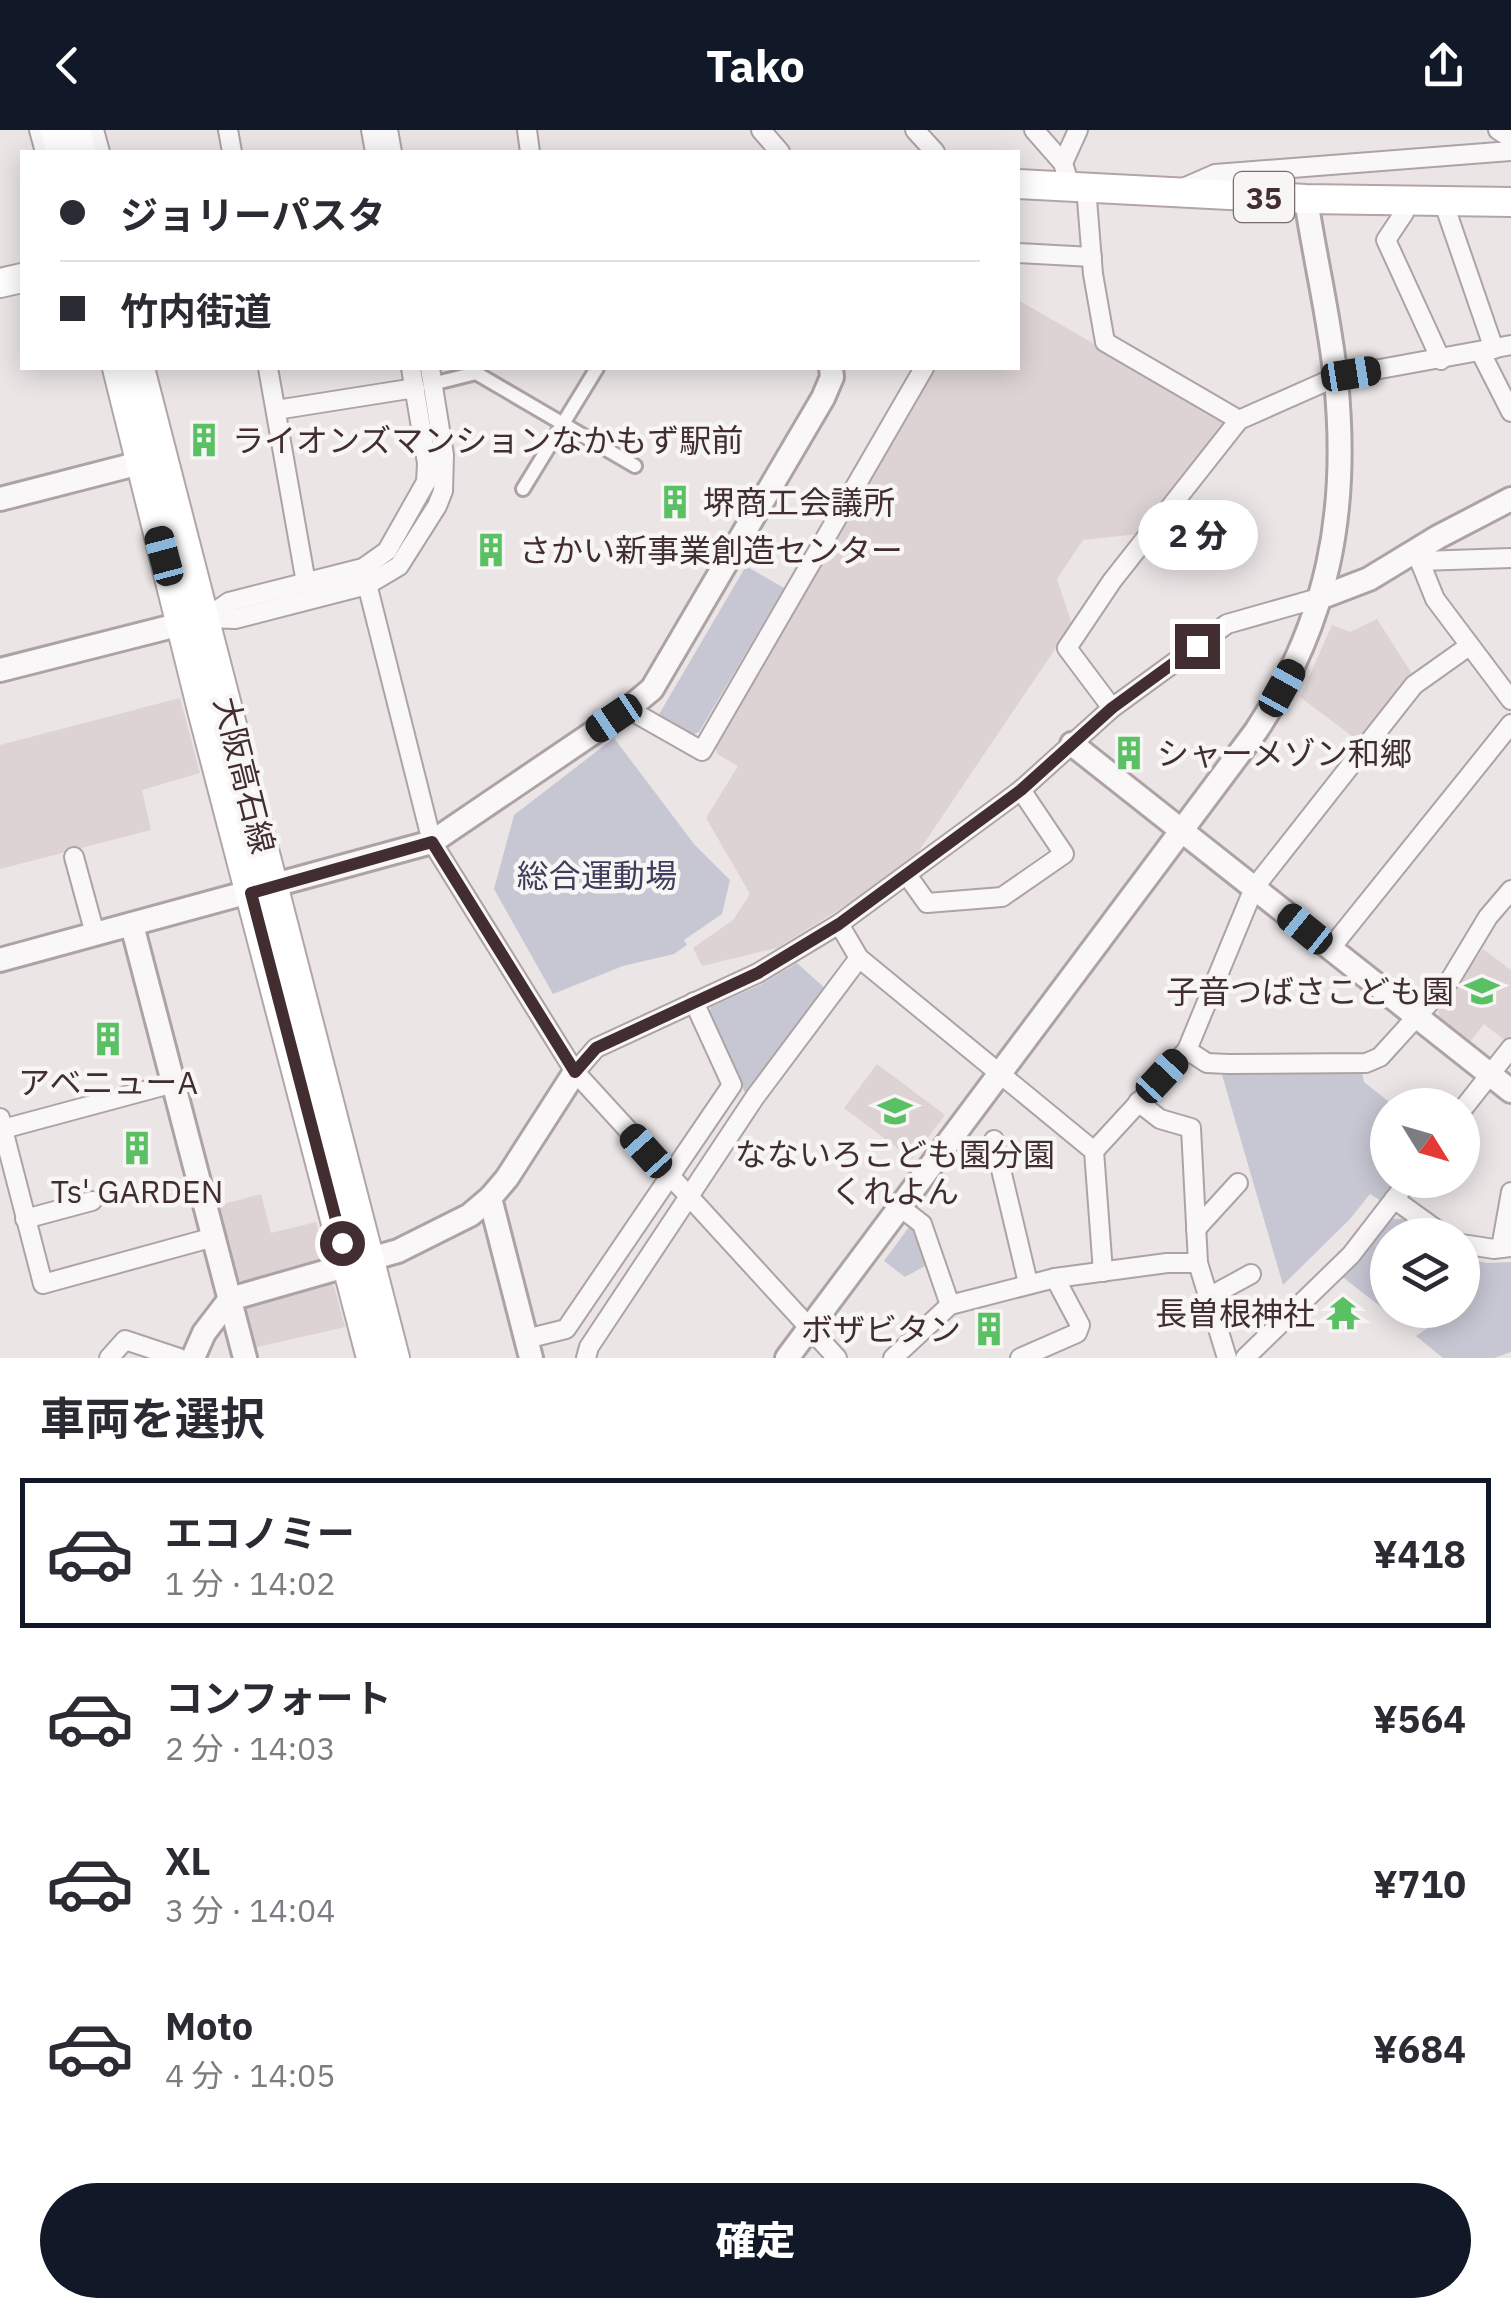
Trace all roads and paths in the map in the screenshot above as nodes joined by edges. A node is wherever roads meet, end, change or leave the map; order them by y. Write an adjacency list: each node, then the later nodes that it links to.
1 (761, 130): 7 (street)
2 (914, 130): 8 (street)
3 (1034, 130): 10 (street)
4 (1078, 130): 10 (street)
5 (1498, 130): 6 (street)
6 (1511, 138)
7 (778, 150)
8 (934, 150)
9 (1511, 151): 12 (street)
10 (1073, 178): 11 (main road, 35); 12 (main road, 35); 18 (street)
11 (1020, 184)
12 (1173, 192): 13 (main road, 35)
13 (1306, 199): 14 (main road, 35); 27 (street)
14 (1406, 202): 15 (main road, 35); 20 (street)
15 (1443, 202): 16 (main road, 35); 19 (street)
16 (1511, 202)
17 (1020, 253): 18 (street)
18 (1092, 257): 31 (street)
19 (1496, 349): 20 (street); 30 (street)
20 (1441, 360): 27 (street)
21 (117, 370): 33 (main road, 大阪高石線)
22 (140, 370): 43 (main road, 大阪高石線)
23 (268, 370): 29 (street)
24 (596, 370): 32 (street)
25 (831, 370): 48 (street)
26 (923, 370): 48 (street)
27 (1336, 377): 31 (street); 42 (street)
28 (426, 380): 29 (street); 32 (street); 40 (street)
29 (276, 410): 41 (street)
30 (1511, 412)
31 (1239, 420): 47 (street)
32 (563, 423): 34 (street); 35 (street)
33 (140, 463): 36 (street); 43 (main road, 大阪高石線)
34 (635, 466)
35 (523, 489)
36 (0, 499)
37 (1511, 499): 38 (street)
38 (1418, 557): 39 (street); 42 (street); 44 (street)
39 (1511, 558)
40 (365, 576): 41 (street); 43 (street); 53 (street)
41 (306, 583): 43 (street)
42 (1322, 597): 47 (street); 52 (street)
43 (194, 620): 45 (street); 57 (main road, 大阪高石線)
44 (1469, 646): 46 (street); 56 (street)
45 (0, 670)
46 (1511, 700)
47 (1112, 708): 50 (street)
48 (628, 709): 53 (street)
49 (1511, 724): 62 (street)
50 (1072, 744): 51 (street); 52 (street)
51 (1021, 790): 55 (street); 55 (street)
52 (1180, 830): 56 (street); 70 (street)
53 (432, 842): 57 (street); 69 (street)
54 (74, 857): 61 (street)
55 (907, 875): 59 (street)
56 (1254, 888): 62 (street); 68 (street)
57 (262, 890): 60 (street); 93 (main road, 大阪高石線)
58 (1511, 890): 66 (street)
59 (839, 924): 63 (street); 65 (street)
60 (132, 925): 61 (street); 72 (street)
61 (95, 934): 64 (street)
62 (1330, 949): 66 (street)
63 (860, 958): 70 (street); 83 (street)
64 (0, 960)
65 (694, 1002): 69 (street); 79 (street)
66 (1418, 1018): 68 (street); 71 (street)
67 (1511, 1048): 71 (street)
68 (1186, 1050): 75 (street)
69 (575, 1072): 79 (street); 82 (street)
70 (999, 1072): 78 (street); 86 (street)
71 (1490, 1075): 73 (street); 74 (street)
72 (174, 1083): 76 (street); 90 (street)
73 (1480, 1088)
74 (1511, 1092)
75 (1138, 1102): 78 (street); 89 (street)
76 (2, 1123): 88 (street)
77 (994, 1140): 98 (street)
78 (1094, 1150): 95 (street)
79 (670, 1177): 83 (street); 103 (street)
80 (1238, 1184): 89 (street)
81 (1511, 1192): 92 (street)
82 (490, 1198): 93 (street); 103 (street)
83 (689, 1198): 102 (street); 110 (street)
84 (1394, 1199): 87 (street); 116 (street)
85 (92, 1202): 88 (street)
86 (900, 1207): 101 (street); 102 (street)
87 (1420, 1218)
88 (24, 1219): 90 (street)
89 (1196, 1228): 94 (street)
90 (214, 1236): 100 (street)
91 (1480, 1245): 92 (street)
92 (1506, 1247)
93 (359, 1262): 100 (street); 108 (main road, 大阪高石線); 109 (main road, 大阪高石線)
94 (1198, 1263): 95 (street); 99 (street)
95 (1103, 1272): 97 (street)
96 (1252, 1274): 99 (street)
97 (1056, 1278): 98 (street); 114 (street)
98 (1028, 1283): 101 (street)
99 (1206, 1298): 115 (street)
100 (230, 1299): 106 (street); 107 (street)
101 (950, 1304): 113 (street)
102 (810, 1328): 111 (street); 112 (street)
103 (529, 1348)
104 (109, 1358): 105 (street)
105 (179, 1358)
106 (193, 1358)
107 (245, 1358)
108 (371, 1358)
109 (395, 1358)
110 (586, 1358)
111 (787, 1358)
112 (836, 1358)
113 (893, 1358)
114 (1020, 1358)
115 (1227, 1358)
116 (1244, 1358)

